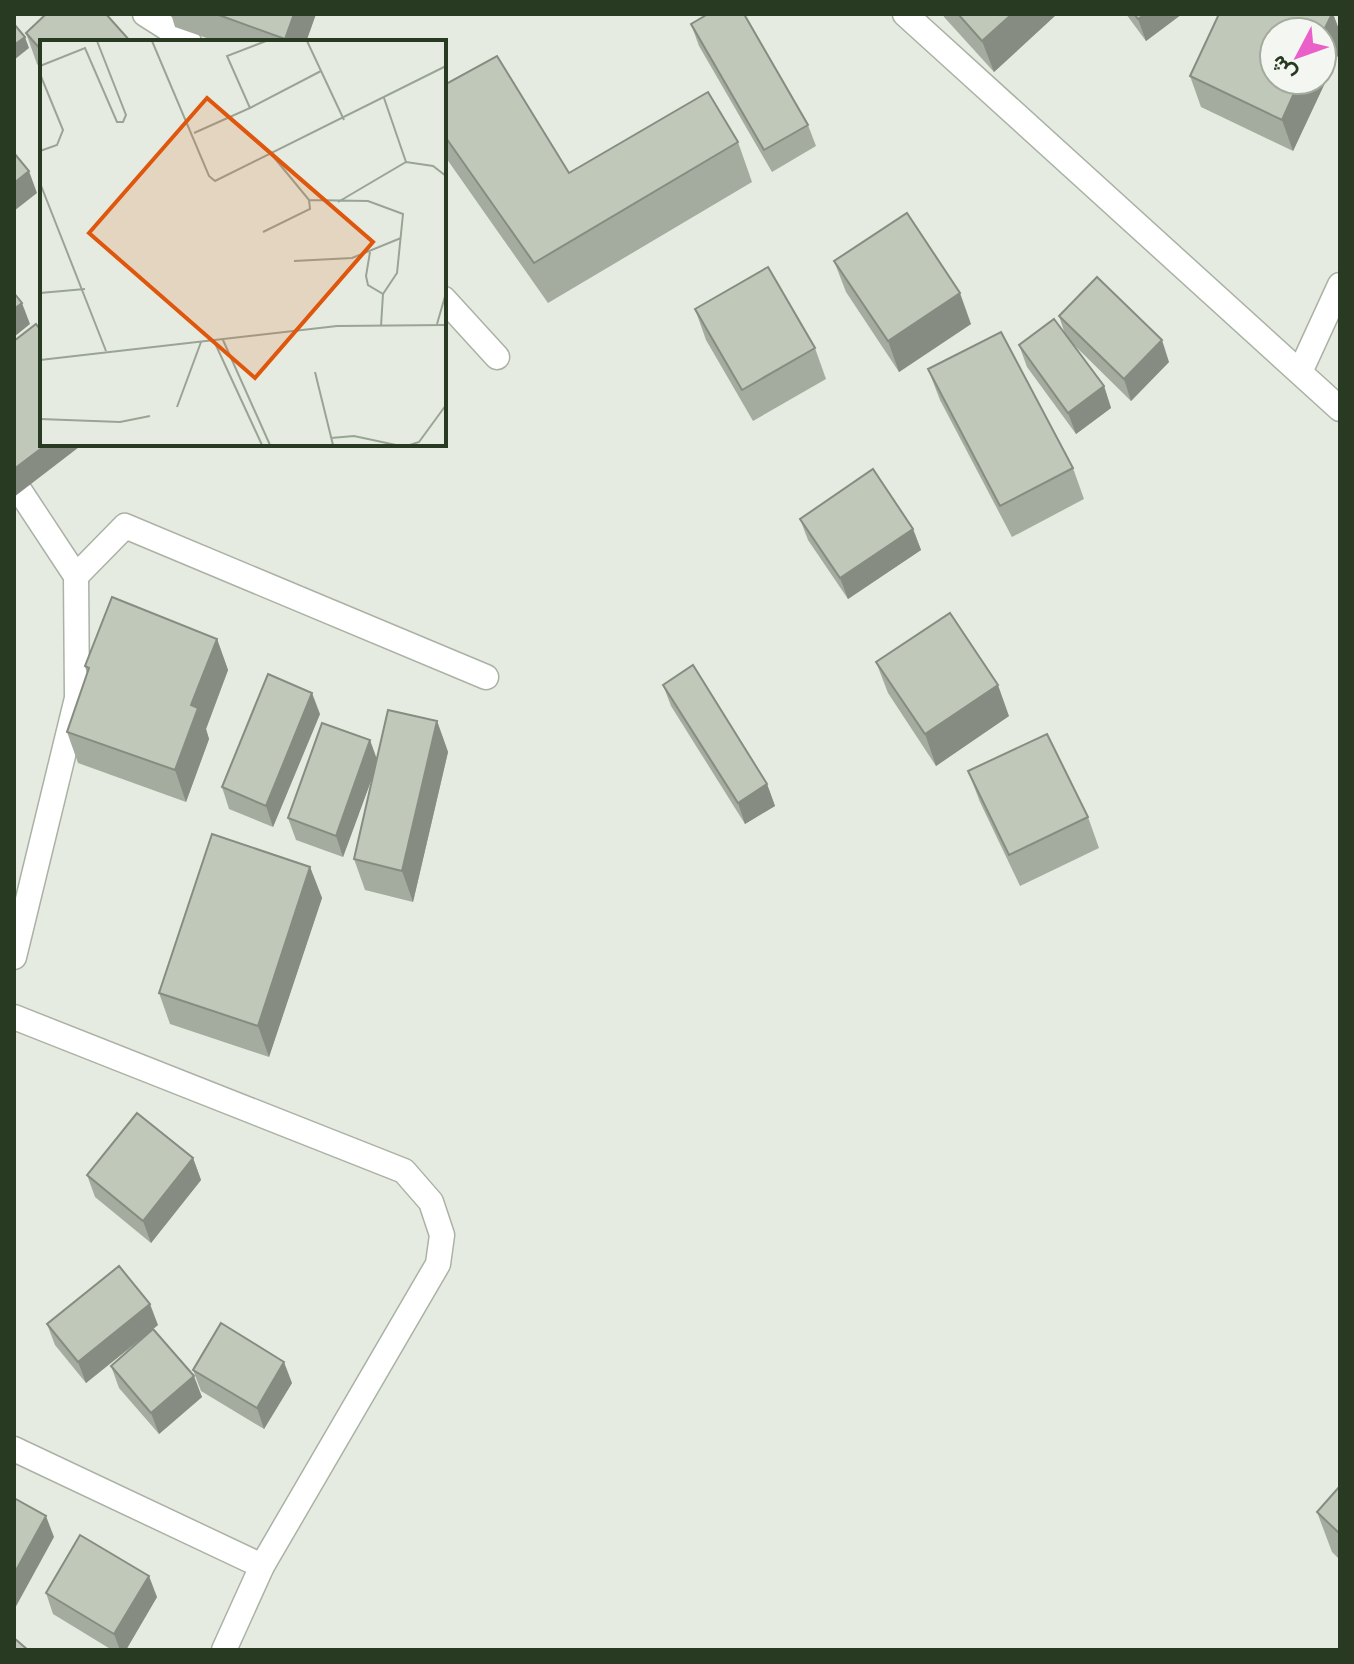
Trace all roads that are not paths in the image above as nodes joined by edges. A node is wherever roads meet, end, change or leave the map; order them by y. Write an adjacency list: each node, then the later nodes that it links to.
1 (145, 14): 3 (street)
2 (905, 14): 7 (street)
3 (186, 40)
4 (1340, 285): 7 (street)
5 (446, 301): 6 (street)
6 (497, 357)
7 (1300, 372): 8 (street)
8 (1340, 409)
9 (14, 482): 10 (street)
10 (76, 576): 11 (street); 12 (street)
11 (486, 677)
12 (14, 957)
13 (14, 1017): 15 (street)
14 (14, 1449): 15 (street)
15 (262, 1566): 16 (street)
16 (224, 1650)

